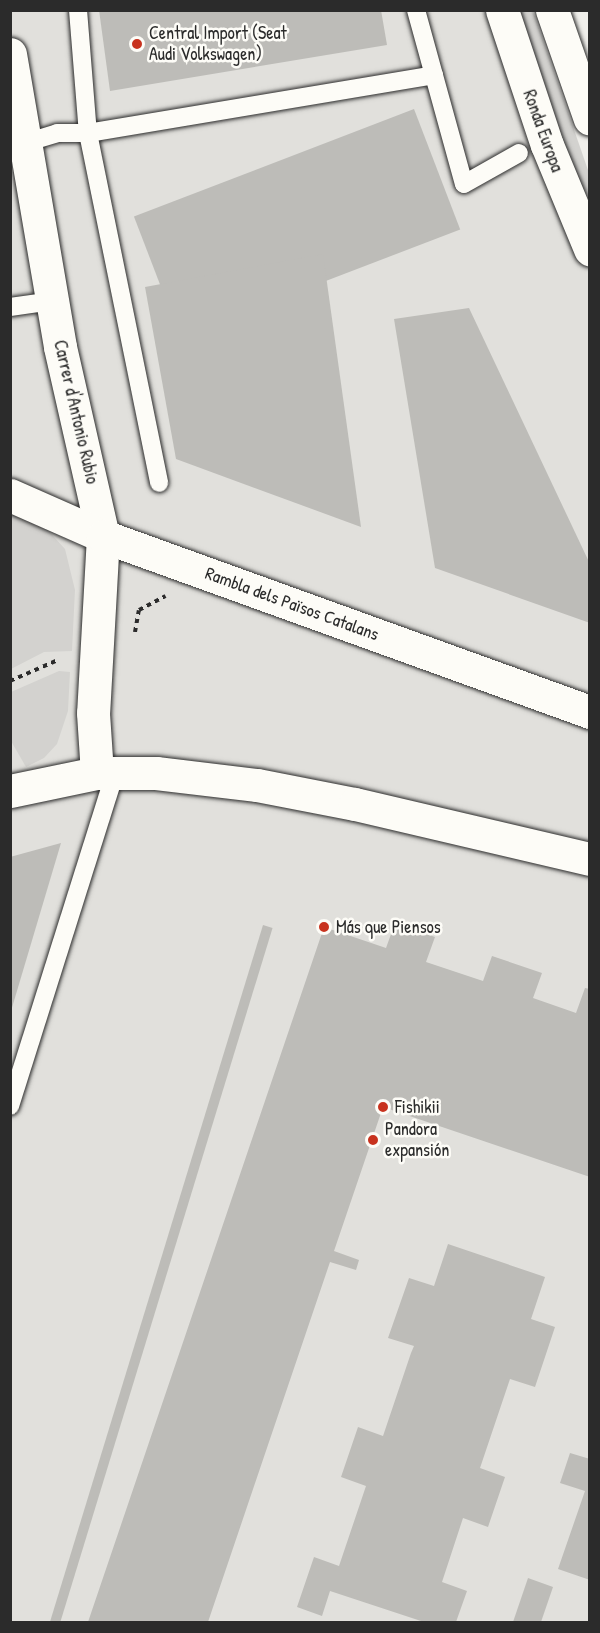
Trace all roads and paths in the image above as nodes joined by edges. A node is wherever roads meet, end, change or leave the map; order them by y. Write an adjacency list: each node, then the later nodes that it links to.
1 (78, 10): 8 (lane)
2 (416, 10): 6 (lane)
3 (502, 10): 11 (street, Ronda Europa)
4 (552, 10): 7 (street)
5 (10, 54): 9 (street, Carrer d'Antonio Rubio)
6 (434, 75): 8 (lane); 10 (lane)
7 (590, 119)
8 (88, 133): 9 (lane); 14 (lane)
9 (25, 142): 12 (street, Carrer d'Antonio Rubio)
10 (519, 153)
11 (590, 249)
12 (52, 301): 13 (lane); 16 (street, Carrer d'Antonio Rubio)
13 (10, 307)
14 (159, 483)
15 (10, 495): 16 (street, Rambla dels Països Catalans)
16 (103, 536): 19 (street, Rambla dels Països Catalans); 20 (street, Carrer d'Antonio Rubio)
17 (58, 660): 18 (path)
18 (10, 681)
19 (585, 709)
20 (106, 773): 21 (street); 22 (street); 23 (lane)
21 (10, 791)
22 (590, 859)
23 (10, 1106)

